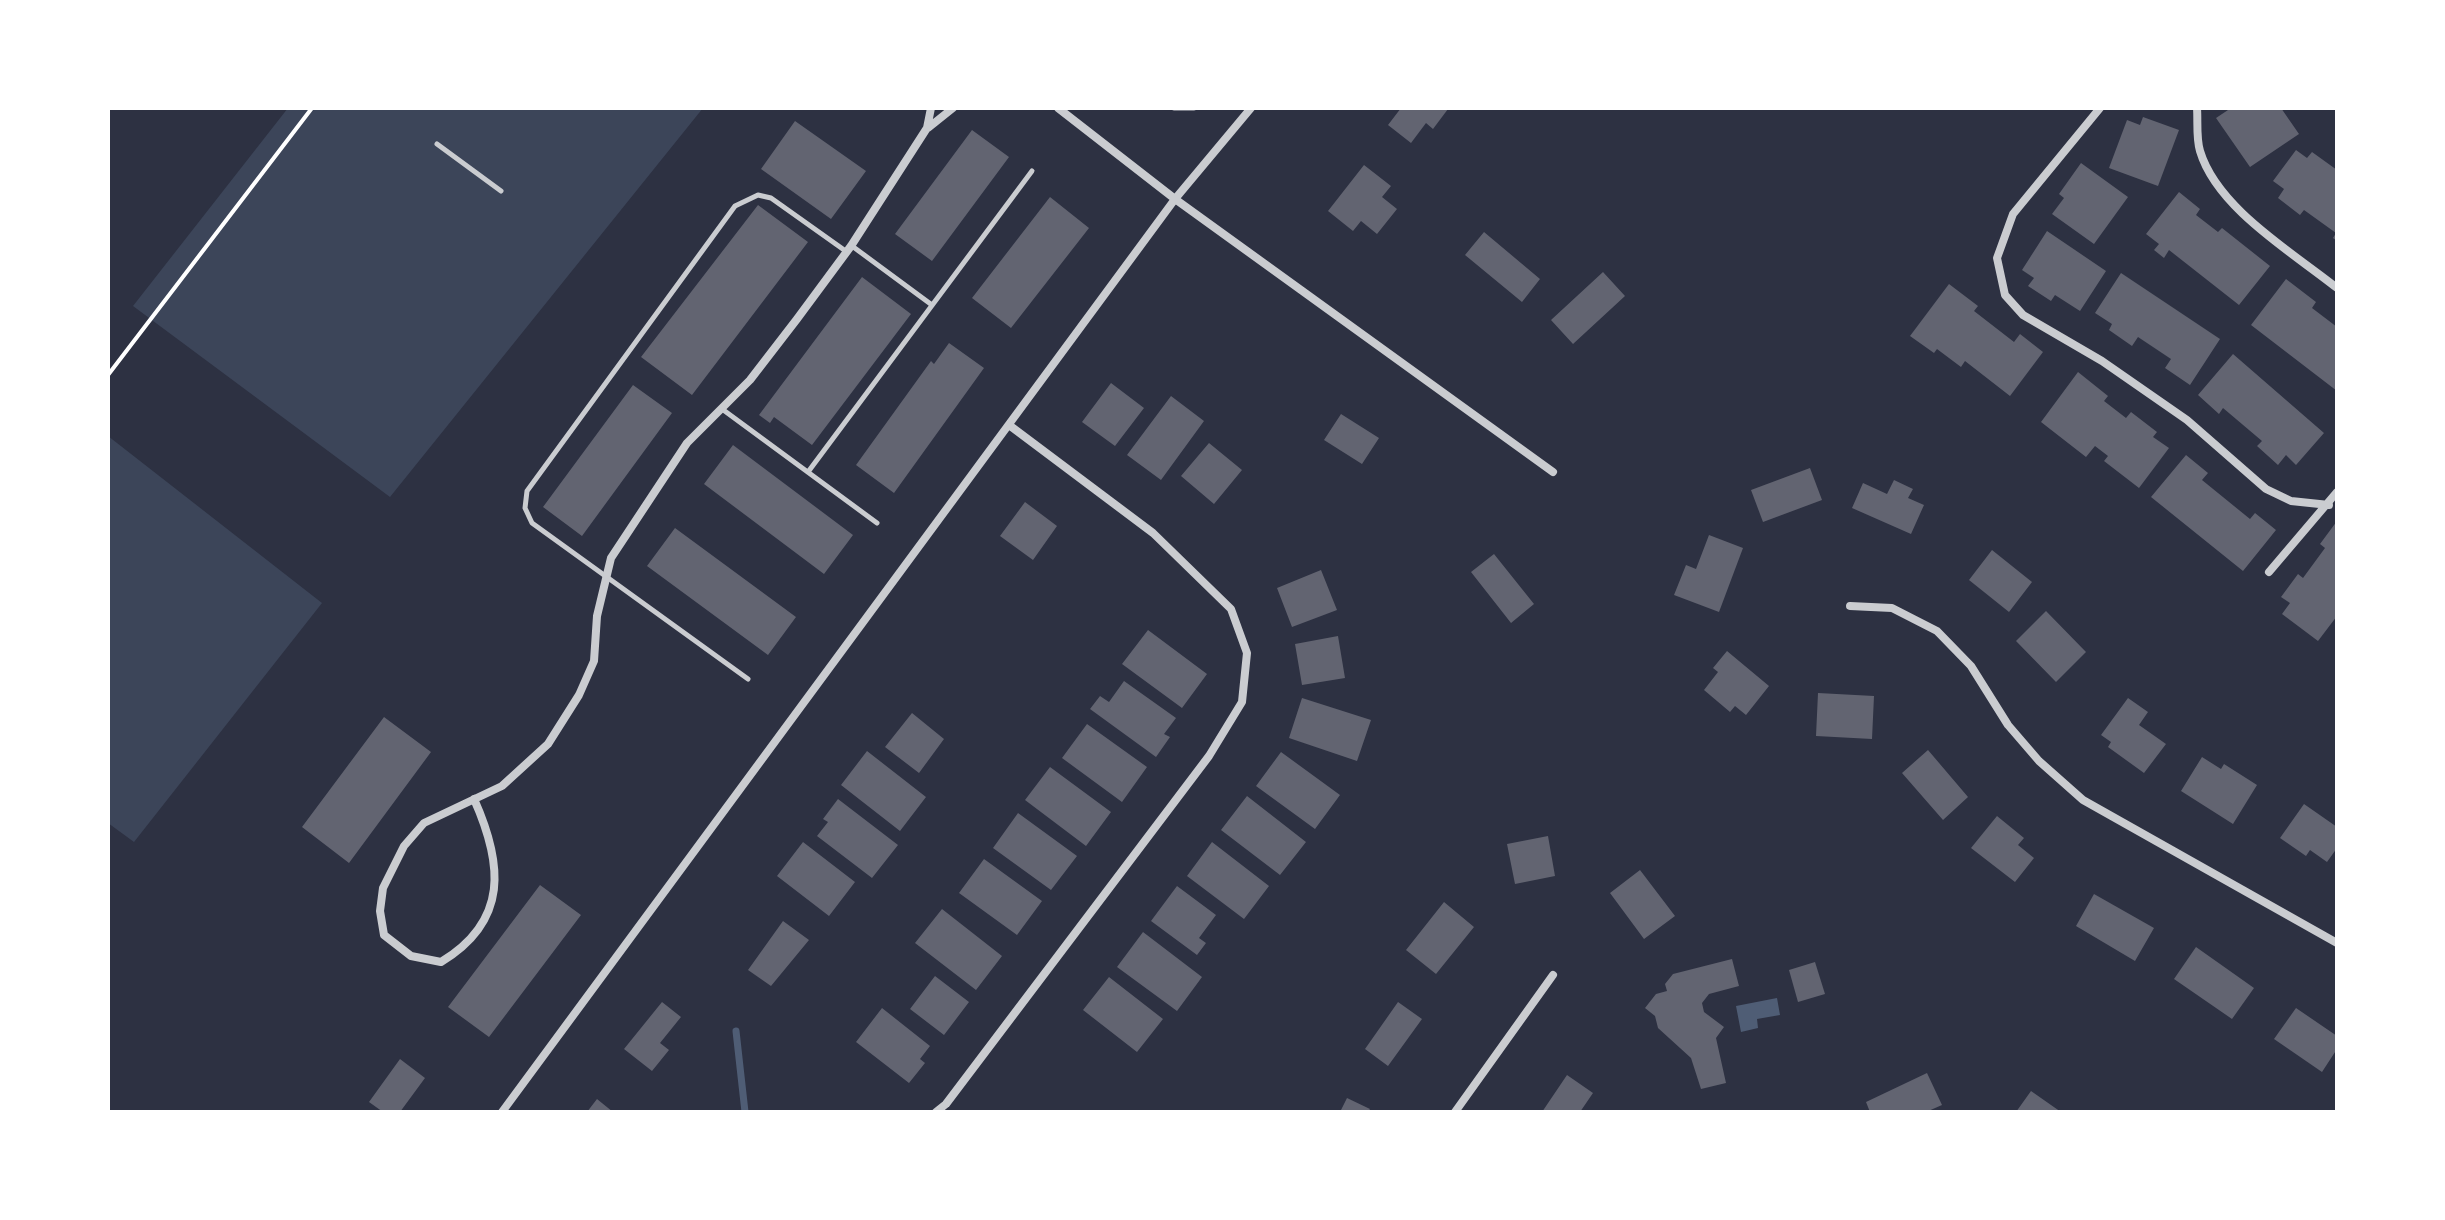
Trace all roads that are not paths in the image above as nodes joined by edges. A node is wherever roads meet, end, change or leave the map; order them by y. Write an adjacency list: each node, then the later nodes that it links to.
1 (931, 108): 9 (street)
2 (953, 108): 9 (street)
3 (1058, 108): 13 (street)
4 (1174, 108): 5 (lane)
5 (1194, 108)
6 (1251, 108): 13 (street)
7 (2100, 108): 22 (street)
8 (2197, 108): 15 (street)
9 (927, 128): 14 (street)
10 (437, 144): 12 (lane)
11 (1032, 171): 16 (lane)
12 (501, 191)
13 (1175, 199): 18 (street); 20 (street)
14 (849, 249): 16 (lane); 17 (street); 25 (lane)
15 (2337, 288)
16 (932, 305): 19 (lane)
17 (722, 409): 19 (lane); 25 (street)
18 (1009, 425): 31 (street); 32 (street)
19 (808, 472): 23 (lane)
20 (1553, 472)
21 (2337, 492): 22 (street)
22 (2329, 505): 24 (street)
23 (877, 523)
24 (2269, 572)
25 (607, 578): 27 (lane); 28 (street)
26 (1850, 606): 29 (street)
27 (748, 679)
28 (474, 799): 28 (street)
29 (2337, 943)
30 (1553, 975): 33 (street)
31 (502, 1112)
32 (936, 1112)
33 (1455, 1112)

